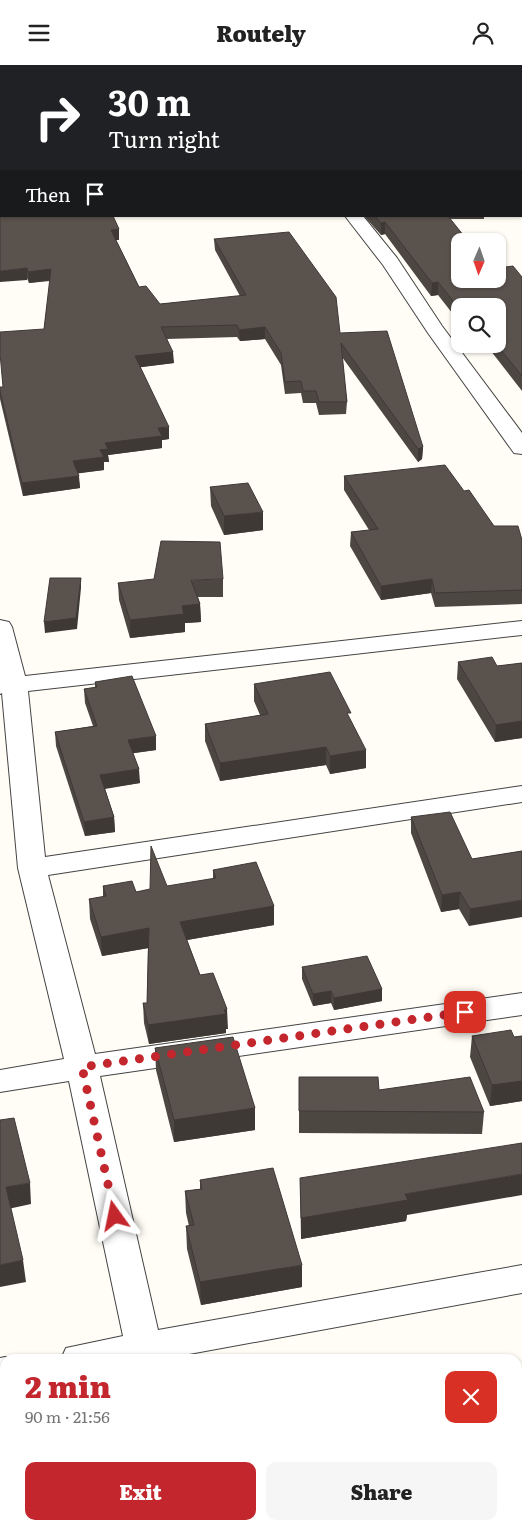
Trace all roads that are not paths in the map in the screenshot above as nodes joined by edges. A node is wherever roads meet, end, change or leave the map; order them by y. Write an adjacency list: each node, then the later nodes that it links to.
1 (355, 217): 2 (street)
2 (522, 448)
3 (0, 627): 5 (street)
4 (522, 628): 5 (street)
5 (7, 685): 7 (street)
6 (522, 793): 7 (street)
7 (32, 868): 9 (street)
8 (522, 1003): 9 (street)
9 (82, 1067): 10 (street); 12 (street)
10 (0, 1081)
11 (522, 1279): 12 (street)
12 (144, 1353)

